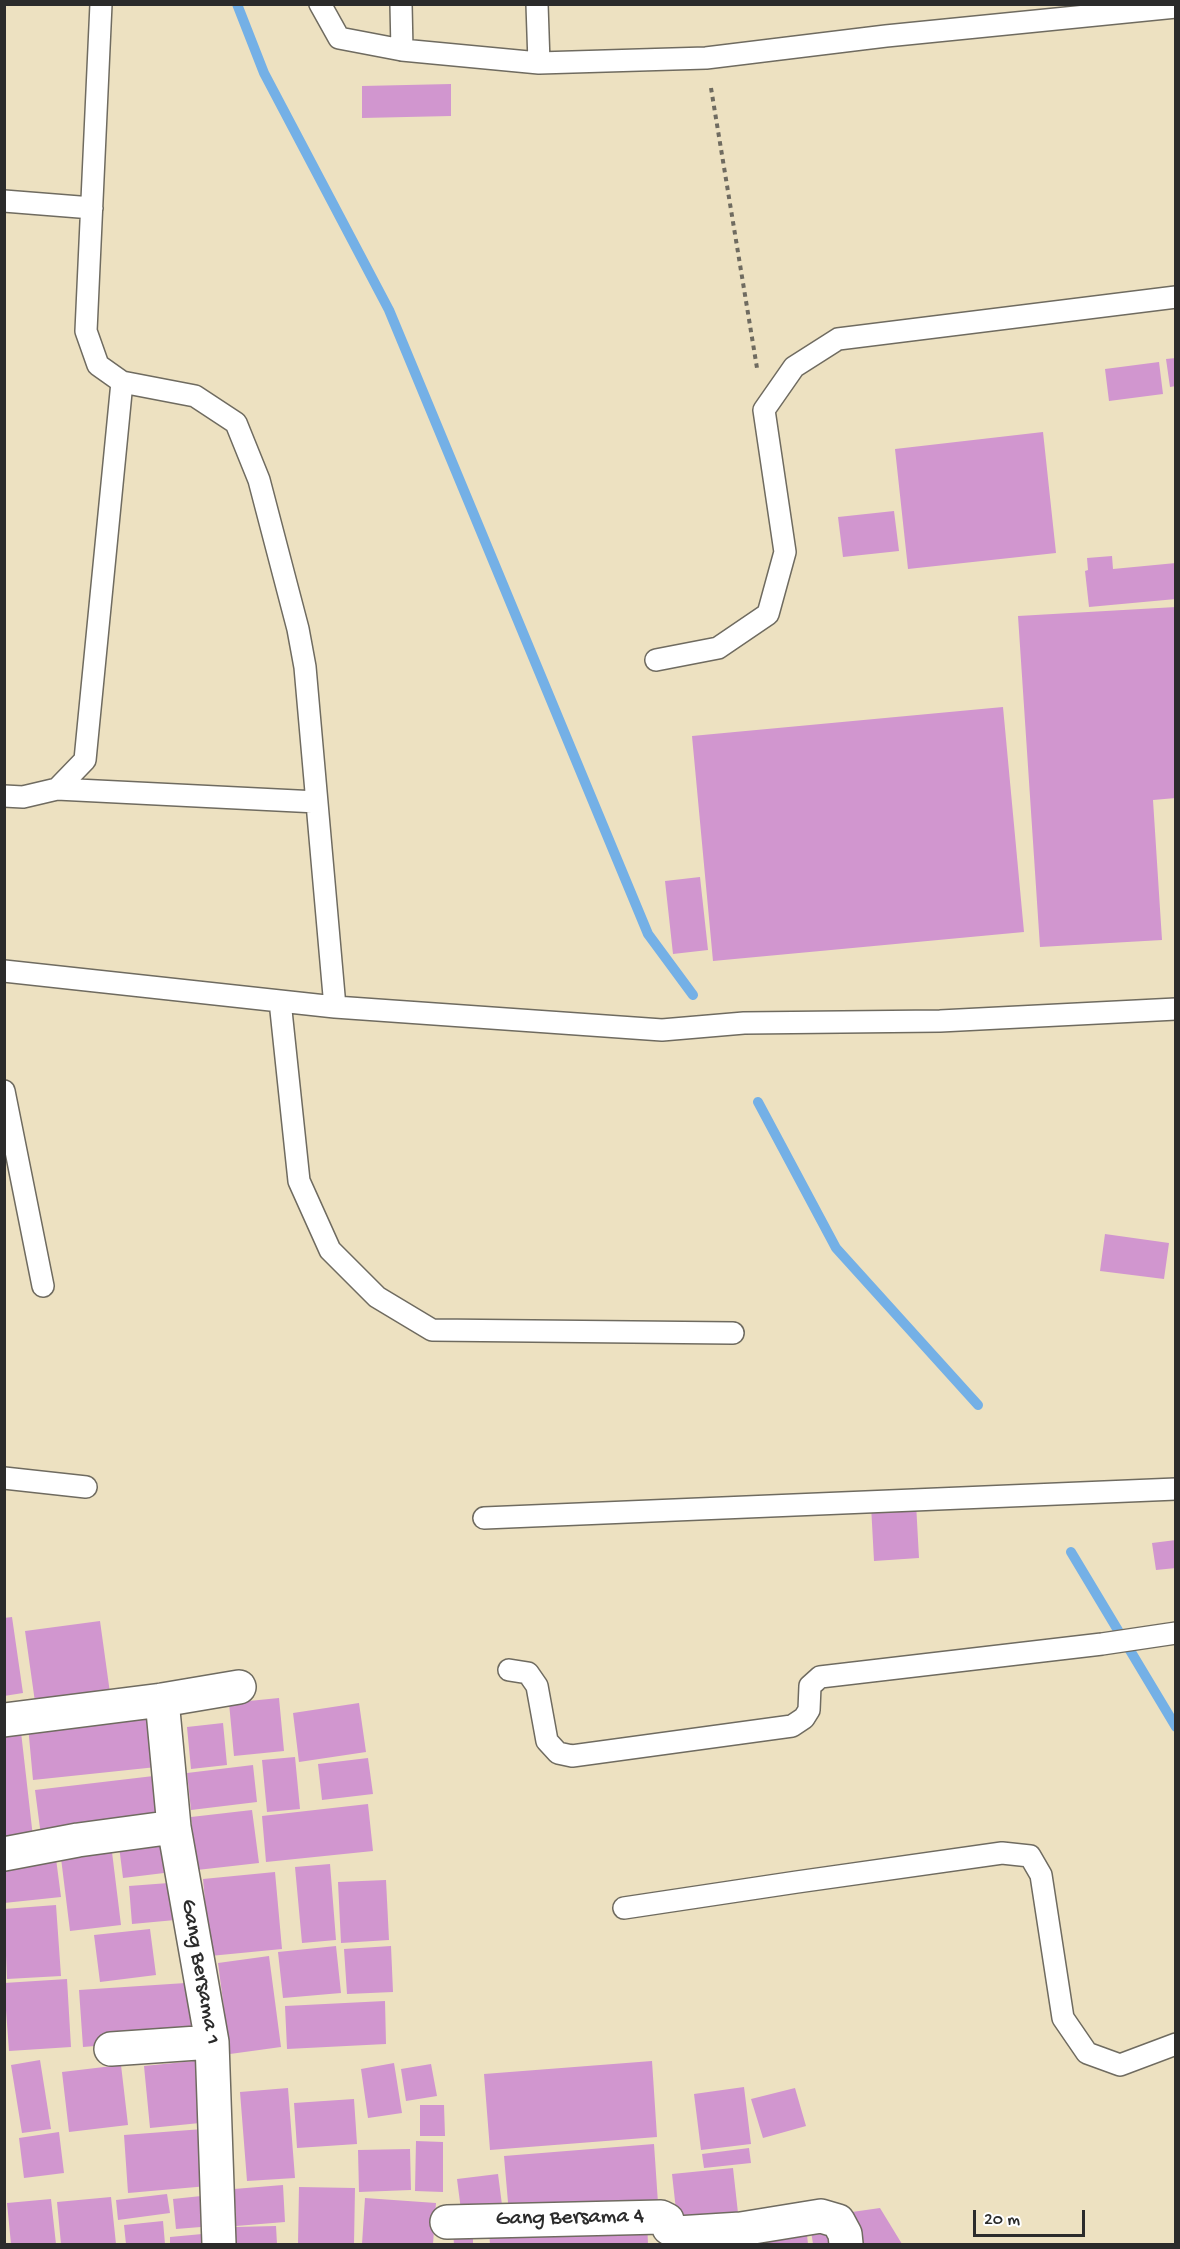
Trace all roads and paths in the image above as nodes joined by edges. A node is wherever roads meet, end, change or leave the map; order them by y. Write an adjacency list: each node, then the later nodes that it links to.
1 (102, 4): 10 (lane)
2 (320, 4): 6 (lane)
3 (401, 4): 6 (lane)
4 (537, 4): 8 (lane)
5 (1176, 7): 7 (lane)
6 (402, 50): 8 (lane)
7 (706, 58): 8 (lane); 13 (path)
8 (539, 63)
9 (4, 201): 10 (lane)
10 (92, 208): 12 (lane)
11 (1176, 297): 13 (lane)
12 (122, 382): 15 (lane); 17 (lane)
13 (765, 410): 14 (lane)
14 (656, 660)
15 (57, 789): 16 (lane); 17 (lane)
16 (4, 796)
17 (317, 802): 20 (lane)
18 (4, 971): 19 (lane)
19 (280, 1000): 20 (lane); 24 (lane)
20 (335, 1007): 21 (lane)
21 (1176, 1009)
22 (4, 1090): 23 (lane)
23 (43, 1286)
24 (733, 1333)
25 (4, 1478): 26 (lane)
26 (86, 1487)
27 (1176, 1489): 28 (lane)
28 (484, 1518)
29 (1176, 1633): 30 (lane)
30 (508, 1670)
31 (239, 1687): 32 (street)
32 (162, 1700): 33 (street); 34 (street, Gang Bersama 1)
33 (4, 1720)
34 (174, 1827): 35 (street); 37 (street, Gang Bersama 1)
35 (4, 1854)
36 (624, 1908): 38 (lane)
37 (212, 2042): 39 (street); 42 (street, Gang Bersama 1)
38 (1176, 2044)
39 (111, 2049)
40 (447, 2222): 41 (street, Gang Bersama 4)
41 (741, 2237): 43 (street)
42 (219, 2244)
43 (846, 2244)

